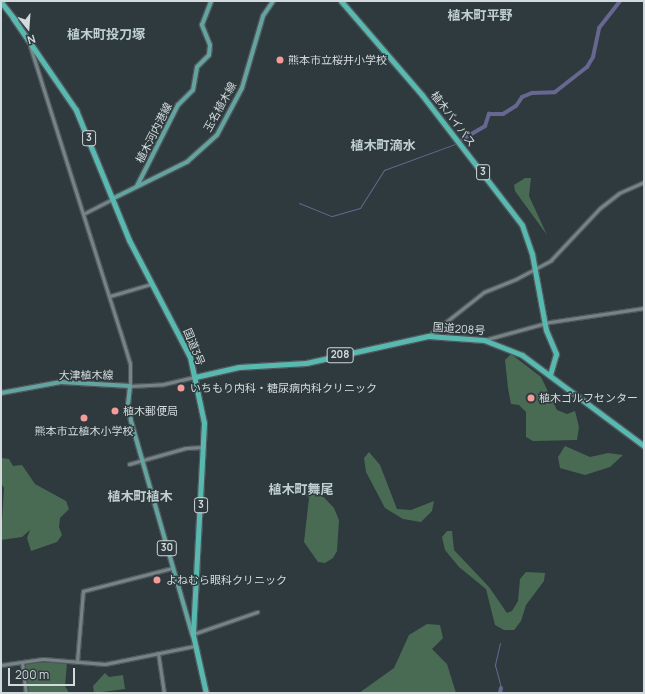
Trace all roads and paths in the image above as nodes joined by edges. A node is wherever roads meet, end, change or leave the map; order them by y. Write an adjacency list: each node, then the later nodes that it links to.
1 (211, 1): 10 (main road, 植木河内港線)
2 (273, 1): 10 (main road, 玉名植木線)
3 (341, 1): 13 (highway, 植木バイパス / 3)
4 (1, 2): 5 (highway, 国道3号 / 3)
5 (32, 45): 6 (highway, 国道3号 / 3); 7 (street); 8 (highway, 国道3号 / 3)
6 (37, 54): 7 (street); 8 (highway, 国道3号 / 3)
7 (40, 68): 12 (street)
8 (58, 80): 11 (highway, 国道3号 / 3)
9 (644, 182): 13 (street)
10 (137, 186): 11 (main road)
11 (112, 200): 12 (street); 14 (highway, 国道3号 / 3)
12 (85, 213): 15 (street)
13 (535, 269): 17 (highway, 植木バイパス / 3); 18 (street)
14 (151, 284): 15 (street); 20 (highway, 国道3号 / 3)
15 (110, 296): 24 (street)
16 (644, 308): 17 (street)
17 (545, 323): 19 (street); 22 (highway, 植木バイパス / 3)
18 (428, 336): 19 (highway, 国道208号 / 208); 21 (highway, 国道208号 / 208)
19 (484, 340): 22 (highway, 国道208号 / 208)
20 (190, 357): 21 (highway); 23 (highway, 国道3号 / 3)
21 (205, 374): 23 (highway, 国道208号 / 208)
22 (550, 375): 26 (highway, 国道208号 / 208)
23 (195, 377): 24 (street); 27 (highway, 国道3号 / 3)
24 (130, 386): 25 (main road, 大津植木線); 28 (main road, 30)
25 (1, 393)
26 (644, 446)
27 (204, 447): 28 (street); 32 (highway, 国道3号 / 3)
28 (142, 460): 29 (street); 30 (main road, 30)
29 (129, 464)
30 (172, 568): 32 (main road, 30); 36 (street)
31 (257, 612): 32 (street)
32 (193, 635): 33 (highway, 国道3号 / 3)
33 (194, 646): 34 (street); 40 (highway, 国道3号 / 3)
34 (158, 653): 36 (street); 39 (street)
35 (22, 662): 36 (street); 37 (street); 38 (street)
36 (77, 662)
37 (1, 665)
38 (26, 693)
39 (164, 693)
40 (206, 693)

